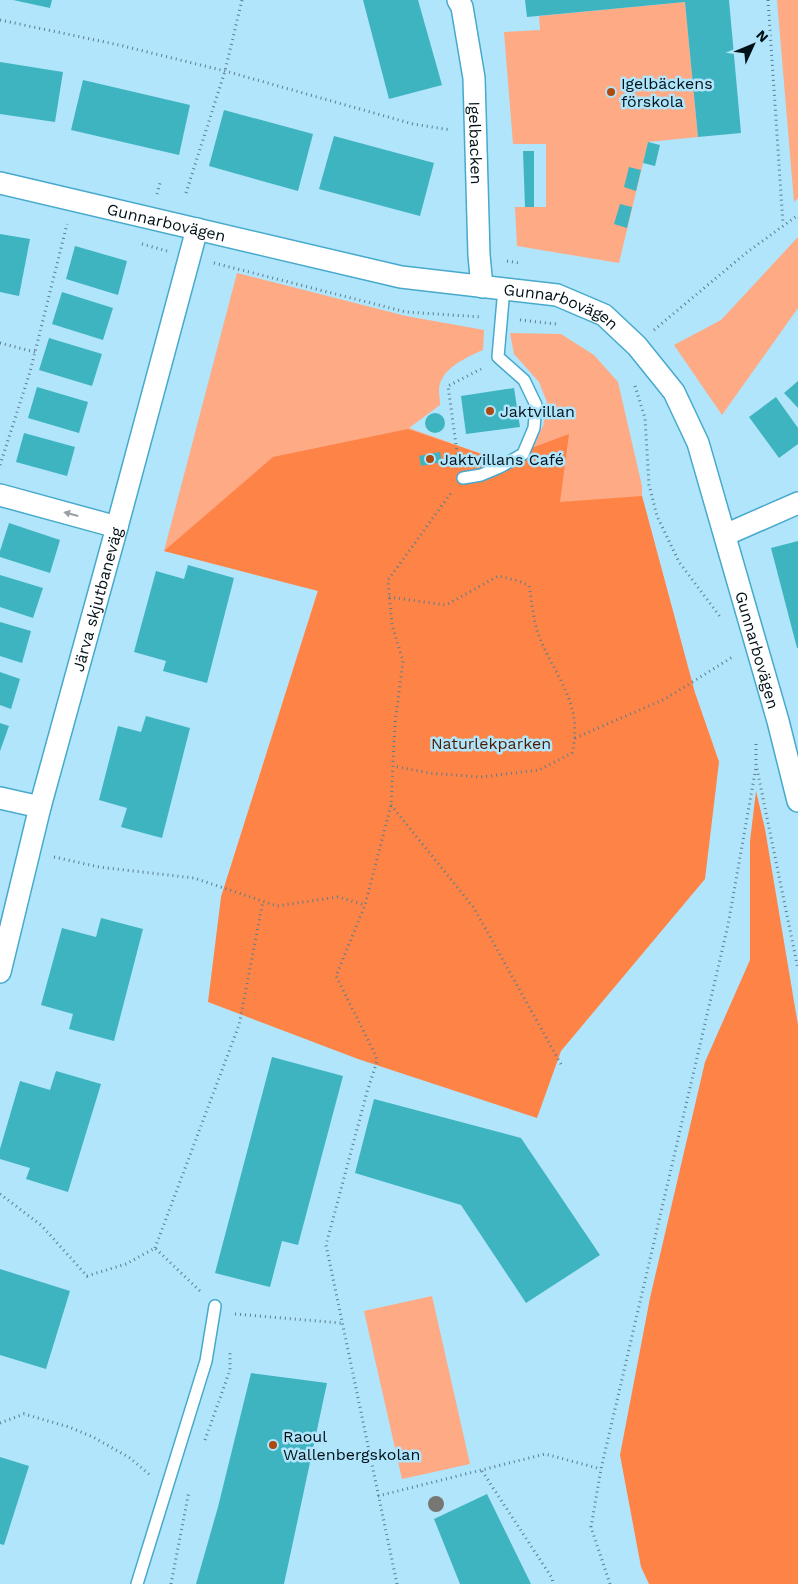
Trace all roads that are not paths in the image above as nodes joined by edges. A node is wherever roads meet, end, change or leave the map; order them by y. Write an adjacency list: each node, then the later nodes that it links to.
1 (458, 0): 4 (street, Igelbacken)
2 (0, 183): 3 (street, Gunnarbovägen)
3 (198, 229): 4 (street, Gunnarbovägen); 9 (street, Järva skjutbaneväg)
4 (482, 287): 5 (street, Gunnarbovägen)
5 (504, 288): 6 (lane); 10 (street, Gunnarbovägen)
6 (462, 478)
7 (0, 495): 9 (street, one-way to 7)
8 (798, 504): 10 (street)
9 (118, 527): 14 (street, Järva skjutbaneväg)
10 (725, 536): 11 (street, Gunnarbovägen)
11 (795, 772): 13 (street, Gunnarbovägen)
12 (0, 798): 14 (street)
13 (798, 801)
14 (40, 807): 15 (street, Järva skjutbaneväg)
15 (0, 972)
16 (215, 1306): 17 (lane)
17 (137, 1584)

